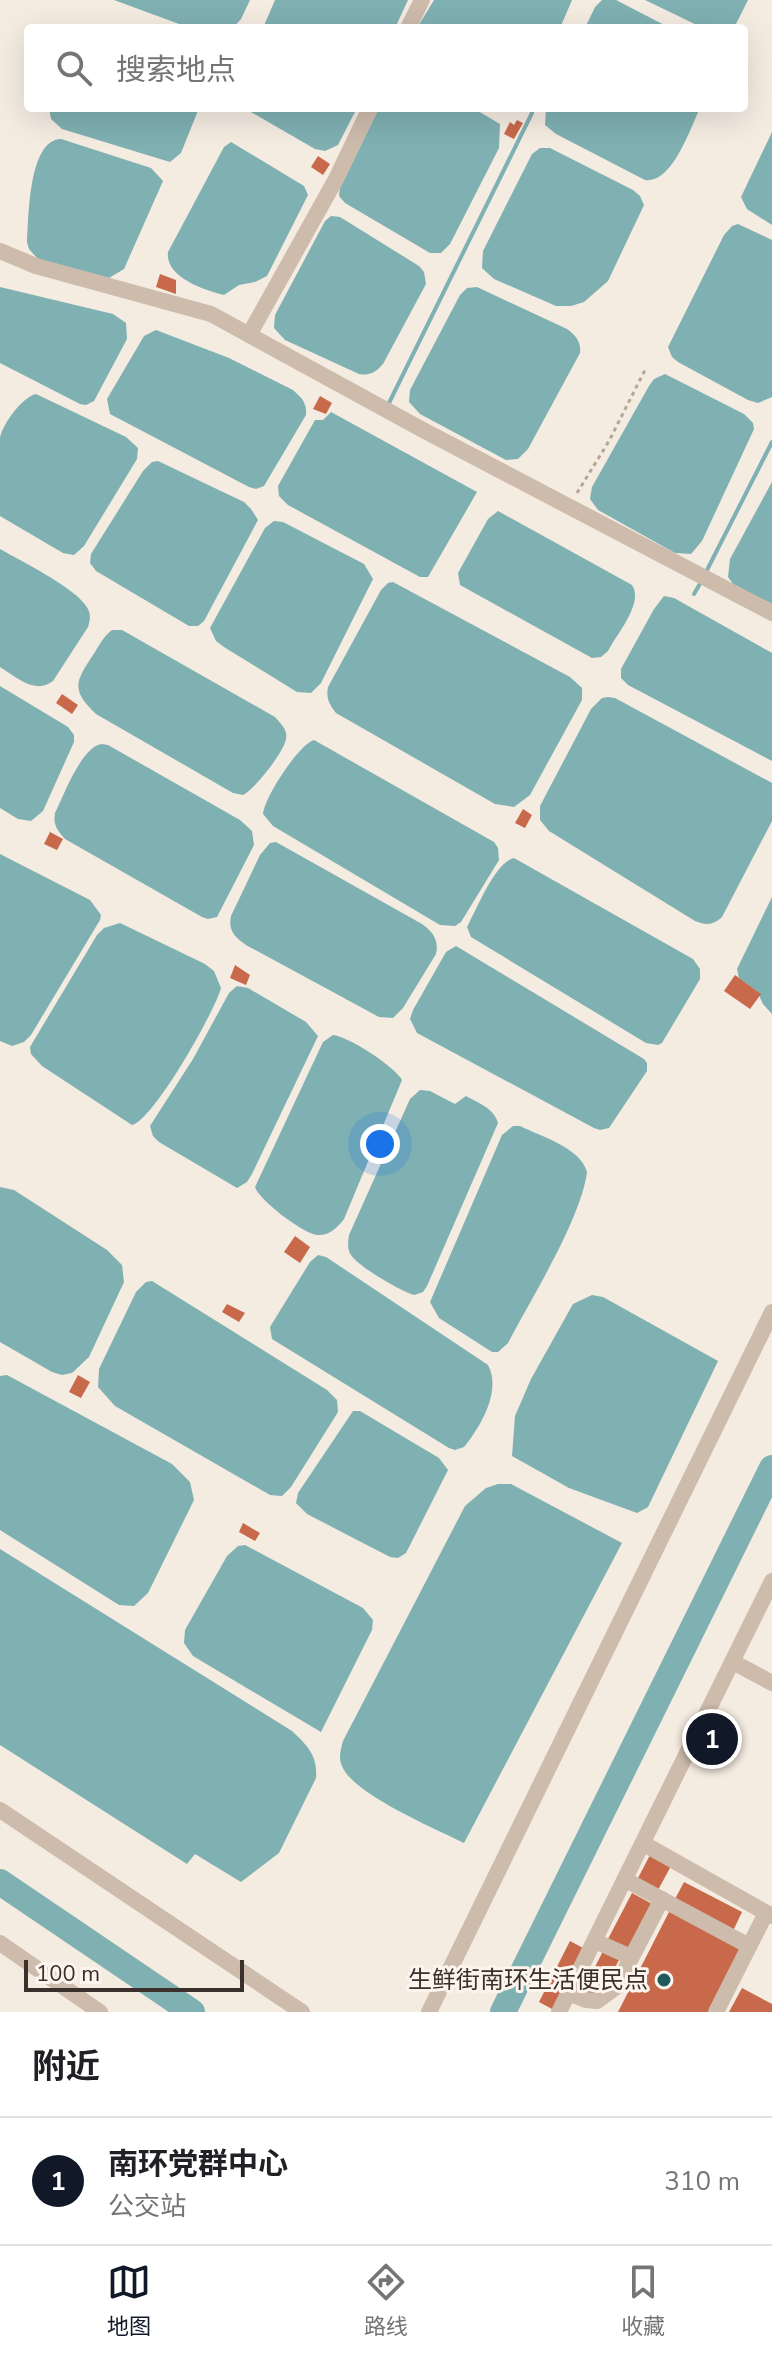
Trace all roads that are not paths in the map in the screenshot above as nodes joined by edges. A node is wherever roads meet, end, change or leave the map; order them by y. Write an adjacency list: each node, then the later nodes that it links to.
1 (422, 0): 2 (street)
2 (410, 24)
3 (368, 112): 5 (street)
4 (0, 251): 5 (street)
5 (249, 335): 6 (street)
6 (772, 613)
7 (772, 1312): 23 (street)
8 (772, 1581): 9 (street)
9 (733, 1662): 10 (street); 12 (street)
10 (772, 1683)
11 (0, 1810): 22 (street)
12 (644, 1844): 13 (street); 15 (street)
13 (626, 1880): 14 (street); 16 (street)
14 (662, 1899): 18 (street); 19 (street)
15 (769, 1915): 18 (street)
16 (595, 1941): 19 (street); 20 (street)
17 (0, 1943): 21 (street)
18 (749, 1946): 25 (street)
19 (631, 1957): 20 (street)
20 (569, 1993): 24 (street)
21 (100, 2012)
22 (302, 2012)
23 (429, 2012)
24 (559, 2012)
25 (716, 2012)

